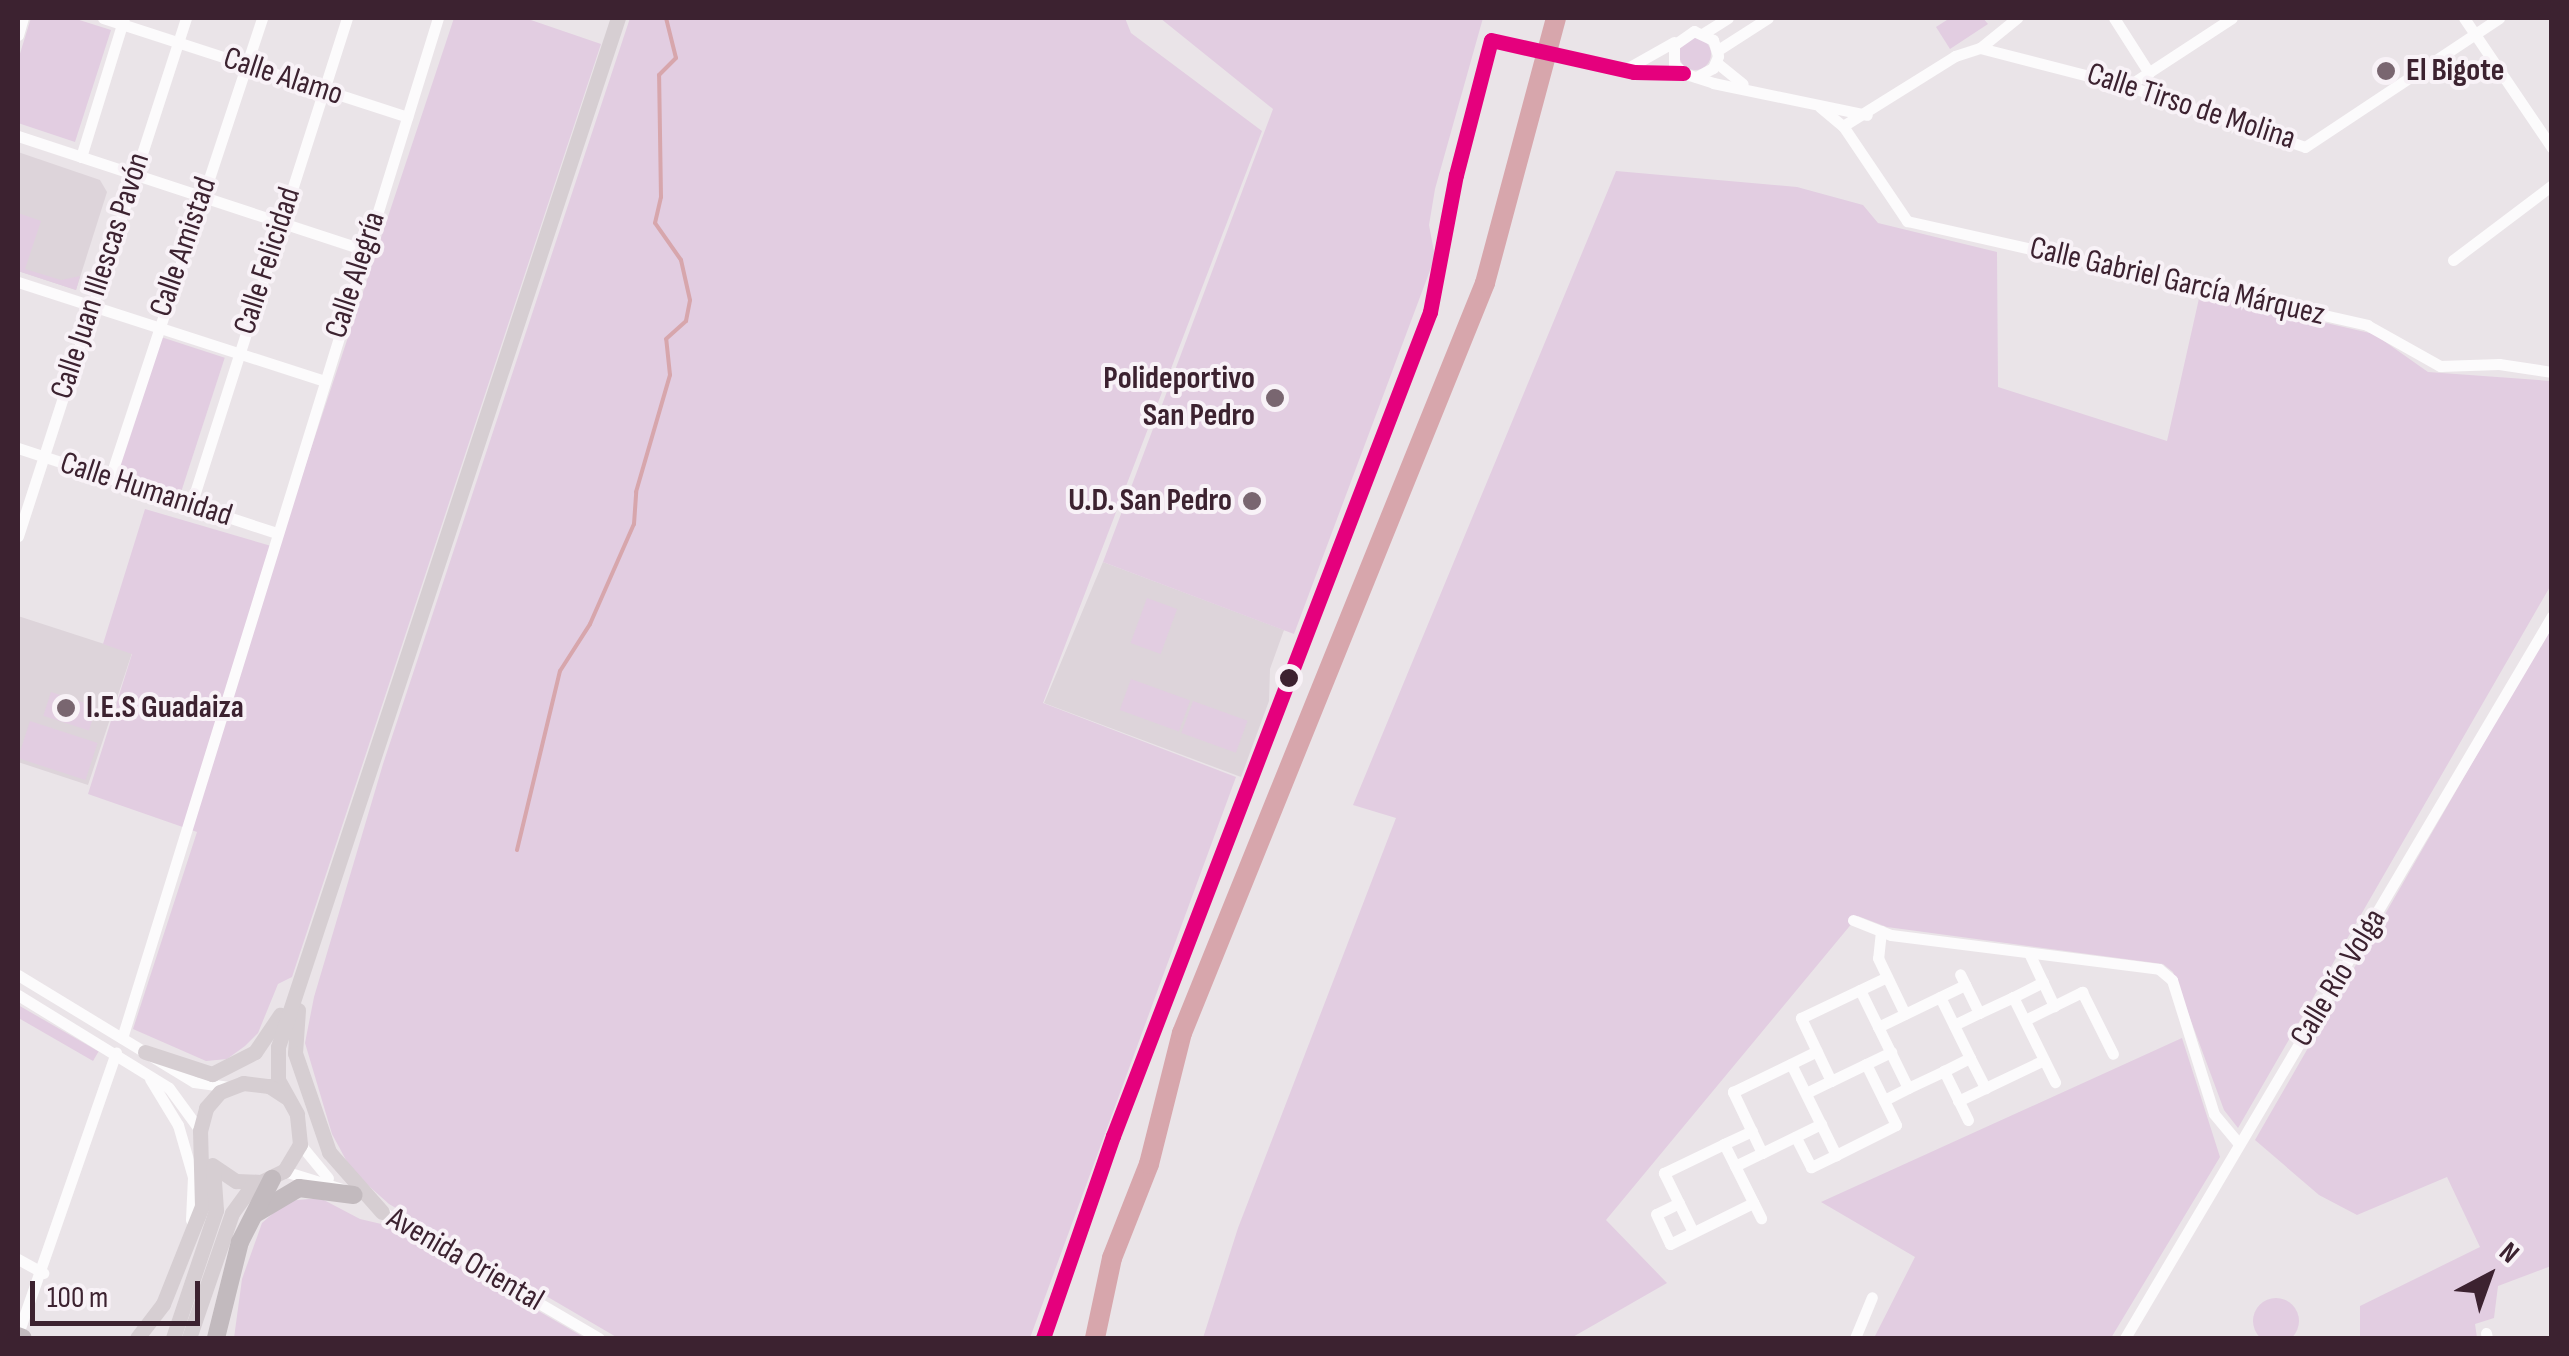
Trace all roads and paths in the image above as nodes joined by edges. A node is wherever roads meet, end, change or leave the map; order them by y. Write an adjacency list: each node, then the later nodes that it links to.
1 (23, 18): 18 (street)
2 (102, 18): 15 (street, Calle Alamo)
3 (186, 18): 20 (street, Calle Juan Illescas Pavón)
4 (262, 18): 23 (street, Calle Amistad)
5 (348, 18): 29 (street, Calle Felicidad)
6 (438, 18): 32 (street, Calle Alegría)
7 (618, 18): 63 (main road)
8 (1728, 18): 16 (street)
9 (1768, 18): 22 (street)
10 (2017, 18): 21 (street)
11 (2114, 18): 25 (street)
12 (2232, 18): 25 (street)
13 (2464, 18): 17 (street)
14 (2499, 18): 17 (street, Calle Tirso de Molina)
15 (123, 21): 20 (street, Calle Alamo); 36 (street)
16 (1704, 33): 19 (street); 22 (street)
17 (2475, 34): 27 (street, Calle Tirso de Molina); 35 (street)
18 (18, 35)
19 (1677, 40): 24 (street); 26 (street)
20 (178, 43): 23 (street, Calle Alamo); 37 (street, Calle Juan Illescas Pavón)
21 (1980, 48): 27 (street, Calle Tirso de Molina); 31 (street)
22 (1717, 56): 26 (street); 28 (street)
23 (246, 65): 29 (street, Calle Alamo); 39 (street, Calle Amistad)
24 (1626, 69): 26 (street); 126 (street)
25 (2149, 72): 27 (street)
26 (1690, 75): 28 (street)
27 (2128, 86)
28 (1751, 89): 30 (street)
29 (325, 90): 32 (street, Calle Alamo); 40 (street, Calle Felicidad)
30 (1820, 107): 31 (street); 33 (street, Calle Gabriel García Márquez)
31 (1867, 115): 33 (street)
32 (407, 118): 41 (street, Calle Alegría)
33 (1843, 126): 47 (street, Calle Gabriel García Márquez)
34 (18, 136): 36 (street)
35 (2552, 148)
36 (80, 157): 37 (street)
37 (135, 175): 39 (street); 44 (street, Calle Juan Illescas Pavón)
38 (2552, 185): 42 (street)
39 (202, 196): 40 (street); 45 (street, Calle Amistad)
40 (281, 223): 41 (street); 46 (street, Calle Felicidad)
41 (364, 250): 48 (street, Calle Alegría)
42 (2453, 260)
43 (18, 282): 44 (street)
44 (90, 306): 45 (street); 50 (street, Calle Juan Illescas Pavón)
45 (157, 328): 46 (street); 51 (street, Calle Amistad)
46 (238, 353): 48 (street); 52 (street, Calle Felicidad)
47 (2552, 372)
48 (322, 380): 53 (street, Calle Alegría)
49 (18, 448): 50 (street, Calle Humanidad)
50 (41, 456): 51 (street, Calle Humanidad); 54 (street, Calle Juan Illescas Pavón)
51 (110, 478): 52 (street, Calle Humanidad)
52 (191, 505): 53 (street, Calle Humanidad)
53 (274, 532): 73 (street, Calle Alegría)
54 (18, 536)
55 (2552, 616): 100 (street, Calle Río Volga)
56 (1853, 920): 57 (street)
57 (1881, 931): 58 (street); 60 (street)
58 (2029, 953): 61 (street); 100 (street)
59 (18, 975): 73 (street)
60 (1887, 977): 62 (street); 69 (street)
61 (2043, 982): 66 (street); 67 (street)
62 (1860, 990): 72 (street); 75 (street)
63 (297, 991): 74 (main road); 77 (main road); 112 (main road)
64 (18, 995): 76 (street)
65 (1940, 996): 68 (street); 69 (street); 71 (street)
66 (2013, 997): 68 (street); 70 (street)
67 (2054, 1006): 70 (street); 79 (street)
68 (1979, 1013): 71 (street)
69 (1904, 1014): 72 (street)
70 (2025, 1020): 81 (street)
71 (1954, 1025): 80 (street)
72 (1878, 1026): 78 (street)
73 (122, 1038): 77 (street)
74 (278, 1048): 88 (main road); 92 (main road)
75 (1817, 1051): 82 (street); 86 (street)
76 (116, 1052): 85 (street); 118 (street)
77 (145, 1052): 88 (street)
78 (1890, 1052): 83 (street); 89 (street)
79 (2113, 1054)
80 (1970, 1058): 84 (street); 90 (street)
81 (2044, 1060): 87 (street); 90 (street)
82 (1791, 1064): 91 (street); 98 (street)
83 (1866, 1064): 86 (street); 93 (street)
84 (1944, 1071): 89 (street); 94 (street)
85 (146, 1072): 97 (street); 116 (street)
86 (1832, 1080): 91 (street)
87 (2055, 1082)
88 (236, 1085): 92 (main road); 97 (main road)
89 (1908, 1088): 93 (street)
90 (1984, 1088): 94 (street)
91 (1806, 1093): 96 (street)
92 (288, 1099): 101 (main road)
93 (1884, 1100): 104 (street)
94 (1958, 1101): 95 (street)
95 (1968, 1120)
96 (1821, 1124): 99 (street); 104 (street)
97 (200, 1131): 105 (main road)
98 (1752, 1131): 102 (street); 103 (street)
99 (1796, 1136): 103 (street); 104 (street)
100 (2238, 1143): 128 (street, Calle Río Volga)
101 (300, 1144): 107 (main road); 108 (street, Avenida Oriental)
102 (1724, 1144): 106 (street); 110 (street)
103 (1762, 1153): 106 (street)
104 (1836, 1155)
105 (207, 1158): 107 (main road); 116 (main road); 122 (main road)
106 (1735, 1166): 111 (street)
107 (269, 1178): 108 (street, Avenida Oriental); 114 (highway); 123 (main road)
108 (331, 1181): 109 (street, Avenida Oriental)
109 (354, 1195): 112 (street, Avenida Oriental); 114 (highway)
110 (1678, 1203): 115 (street); 115 (street)
111 (1753, 1204): 113 (street); 115 (street)
112 (382, 1212): 125 (street, Avenida Oriental)
113 (1760, 1218)
114 (248, 1221): 124 (highway)
115 (1693, 1232)
116 (188, 1244): 121 (main road)
117 (18, 1259): 118 (street)
118 (43, 1273): 120 (street)
119 (1872, 1297): 127 (street)
120 (23, 1335)
121 (137, 1338)
122 (173, 1338)
123 (189, 1338)
124 (216, 1338)
125 (599, 1338)
126 (1043, 1338)
127 (1856, 1338)
128 (2124, 1338)

